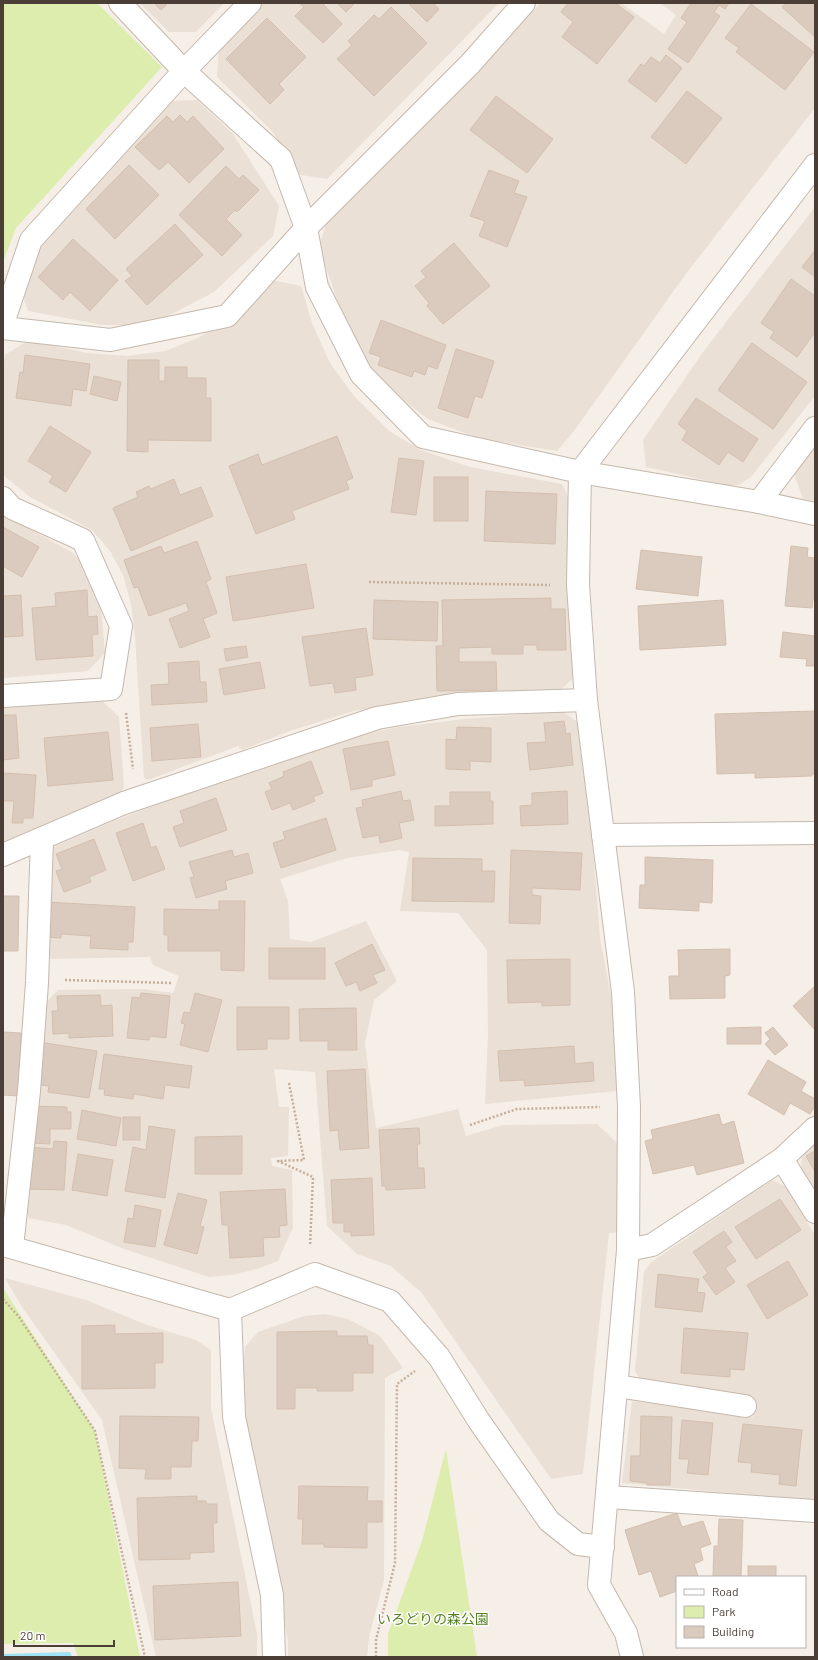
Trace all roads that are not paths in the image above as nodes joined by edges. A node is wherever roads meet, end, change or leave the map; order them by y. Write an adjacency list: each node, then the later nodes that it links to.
1 (120, 3): 4 (street)
2 (250, 3): 4 (street)
3 (524, 3): 6 (street)
4 (184, 71): 6 (street); 7 (street)
5 (815, 165): 10 (street)
6 (306, 228): 8 (street); 10 (street)
7 (3, 323)
8 (3, 328)
9 (815, 428): 12 (street)
10 (580, 472): 12 (street); 15 (street)
11 (3, 498): 14 (street)
12 (759, 502): 13 (street)
13 (815, 514)
14 (3, 696)
15 (586, 700): 17 (street); 18 (street)
16 (815, 833): 17 (street)
17 (603, 835): 24 (street)
18 (42, 839): 19 (street); 23 (street)
19 (3, 855)
20 (815, 1128): 21 (street)
21 (782, 1159): 22 (street); 24 (street)
22 (815, 1212)
23 (8, 1246): 25 (street)
24 (628, 1250): 26 (street)
25 (230, 1310): 30 (street); 31 (street)
26 (617, 1386): 27 (street); 28 (street)
27 (745, 1406)
28 (608, 1497): 29 (street); 30 (street)
29 (815, 1511)
30 (603, 1547): 32 (street)
31 (274, 1657)
32 (632, 1657)

